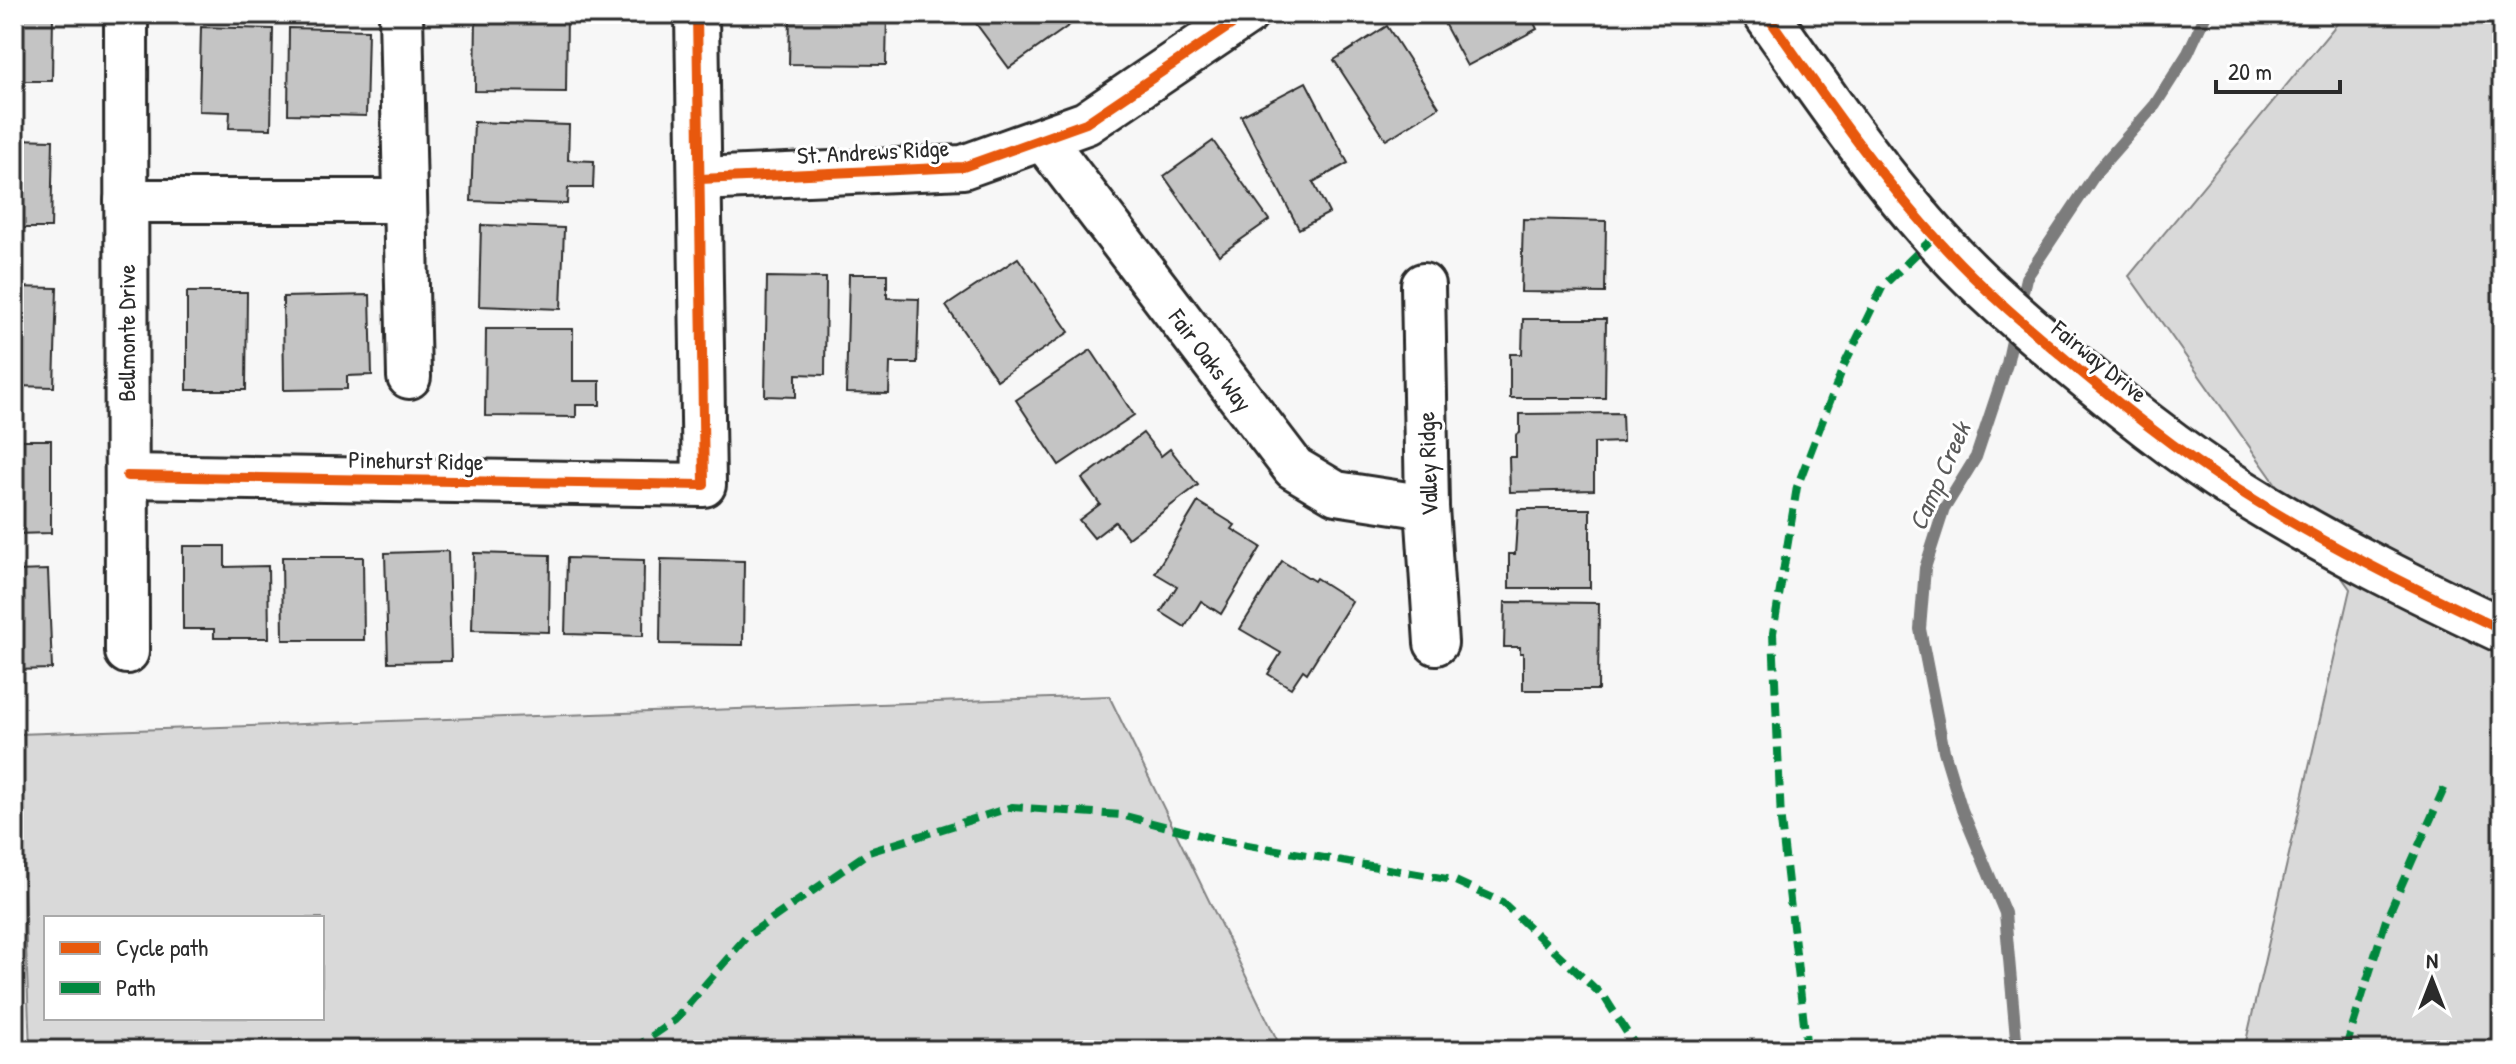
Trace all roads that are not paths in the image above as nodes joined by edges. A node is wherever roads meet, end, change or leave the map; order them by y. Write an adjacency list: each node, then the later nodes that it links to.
1 (126, 14): 8 (street, Bellmonte Drive)
2 (401, 14): 9 (street)
3 (697, 14): 7 (street)
4 (1247, 14): 6 (street, St. Andrews Ridge)
5 (1766, 14): 14 (street, Fairway Drive)
6 (1043, 139): 7 (street, St. Andrews Ridge); 13 (street, Fair Oaks Way)
7 (700, 179): 12 (street, Pinehurst Ridge)
8 (126, 201): 9 (street); 12 (street, Bellmonte Drive)
9 (405, 201): 11 (street)
10 (1423, 285): 13 (street, Valley Ridge)
11 (409, 377)
12 (127, 476): 16 (street, Bellmonte Drive)
13 (1427, 507): 15 (street, Valley Ridge)
14 (2502, 630)
15 (1436, 643)
16 (127, 652)

